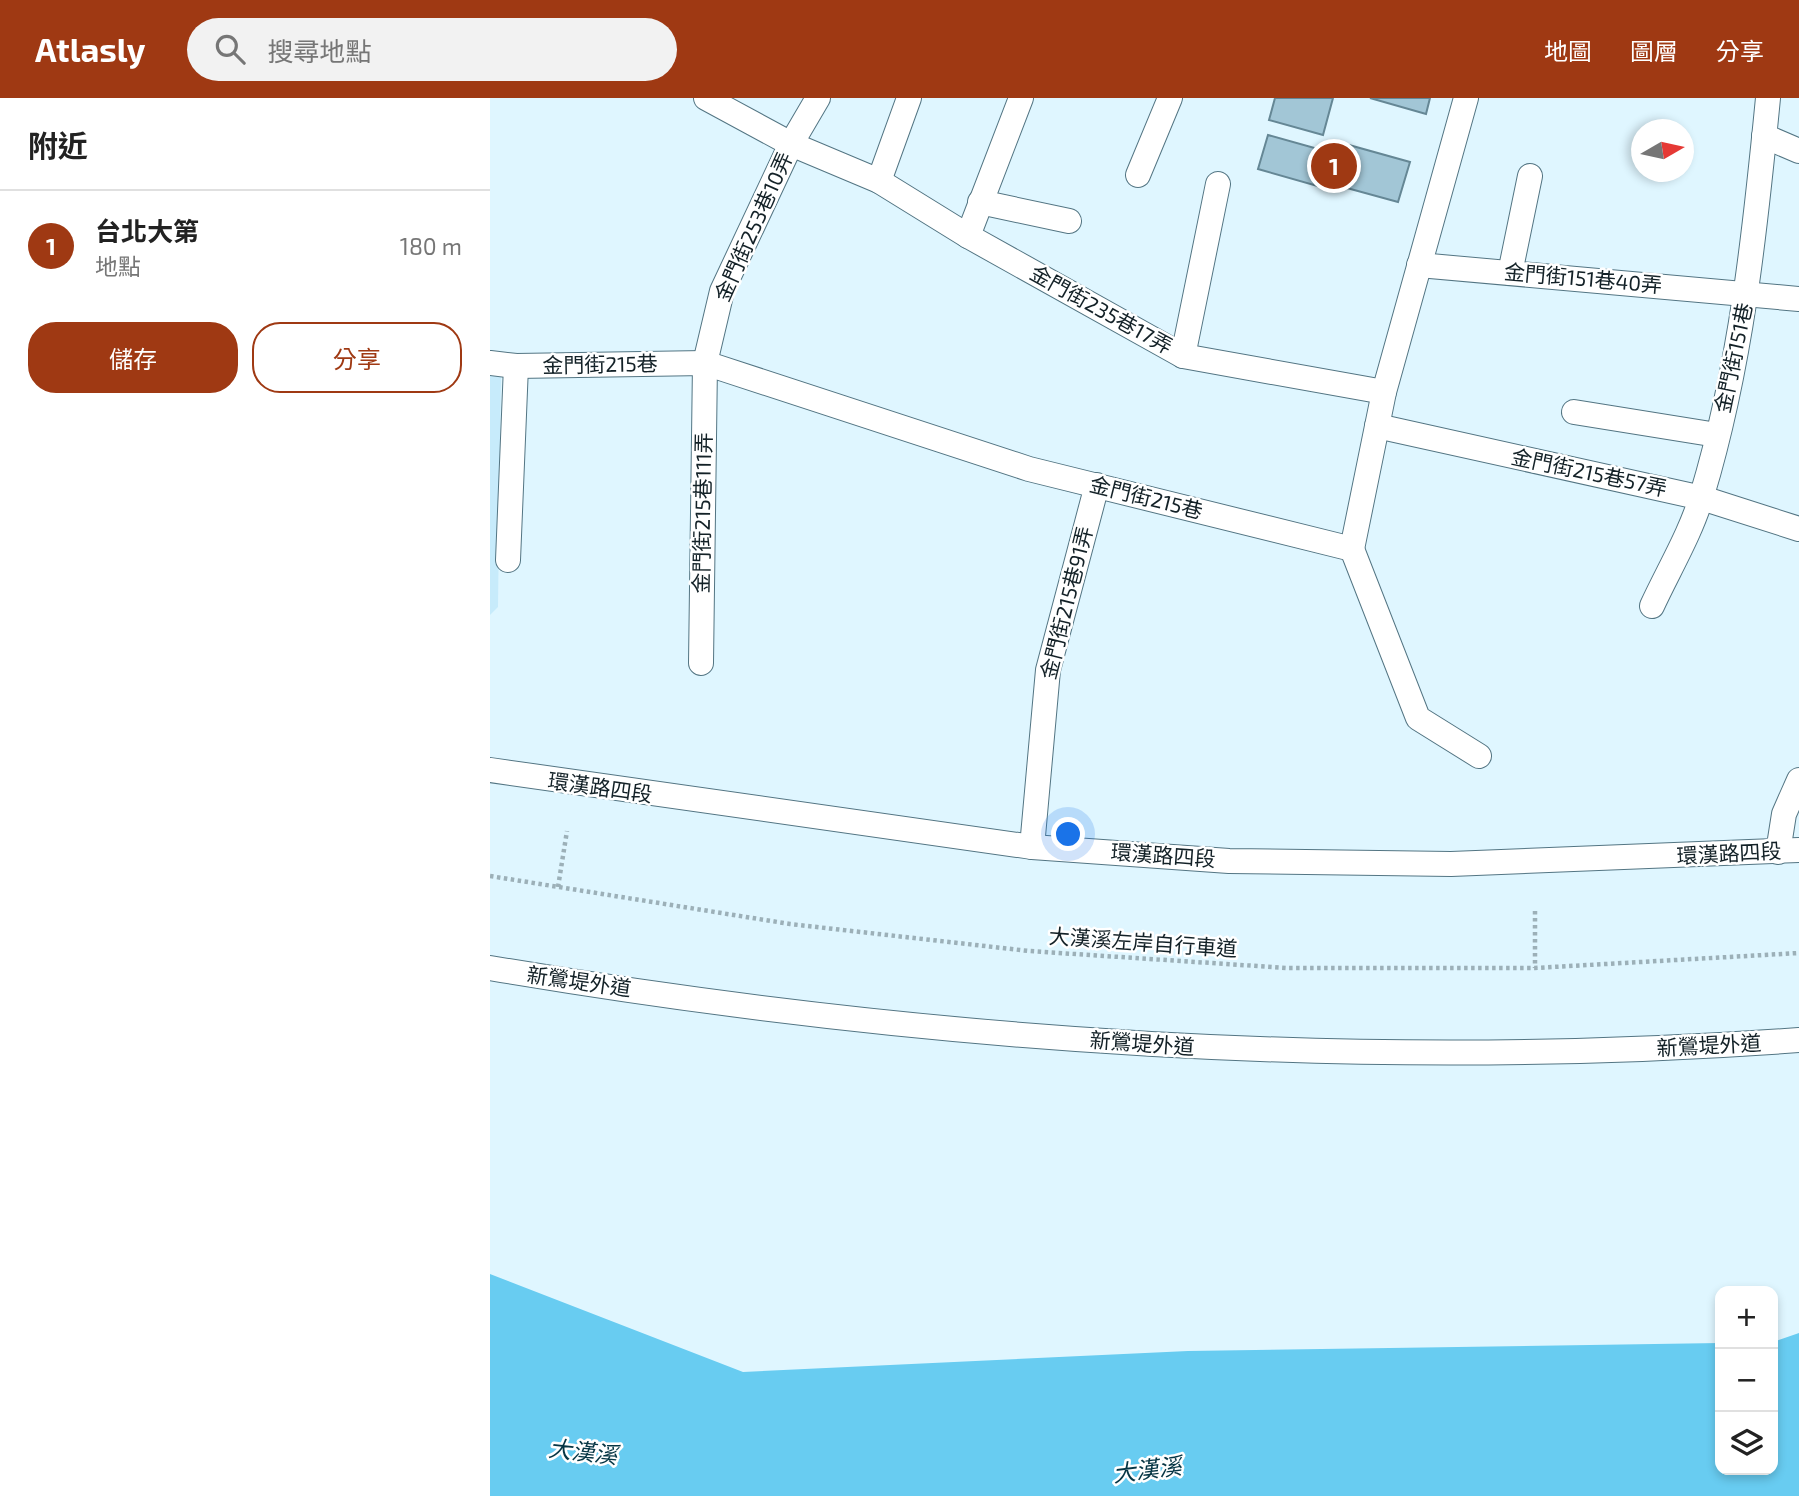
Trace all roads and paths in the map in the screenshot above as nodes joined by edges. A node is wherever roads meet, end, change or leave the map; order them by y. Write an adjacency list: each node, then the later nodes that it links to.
1 (706, 98): 9 (street, 金門街235巷17弄)
2 (818, 98): 9 (street, 金門街253巷10弄)
3 (909, 98): 13 (street)
4 (1021, 98): 15 (street)
5 (1170, 98): 11 (street)
6 (1466, 98): 18 (street)
7 (1768, 98): 8 (street, 金門街151巷)
8 (1764, 136): 10 (street); 20 (street, 金門街151巷)
9 (791, 144): 13 (street, 金門街235巷17弄); 24 (street, 金門街253巷10弄)
10 (1799, 151)
11 (1138, 175)
12 (1530, 176): 19 (street)
13 (879, 181): 17 (street, 金門街235巷17弄)
14 (1218, 184): 22 (street)
15 (980, 202): 16 (street); 17 (street)
16 (1069, 221)
17 (968, 236): 22 (street, 金門街235巷17弄)
18 (1419, 265): 19 (street, 金門街151巷40弄); 26 (street)
19 (1510, 273): 20 (street, 金門街151巷40弄)
20 (1748, 294): 21 (street, 金門街151巷40弄); 29 (street, 金門街151巷)
21 (1799, 299)
22 (1183, 356): 26 (street, 金門街235巷17弄)
23 (490, 363): 25 (street, 金門街215巷)
24 (705, 363): 25 (street, 金門街215巷); 30 (street, 金門街215巷); 36 (street, 金門街215巷111弄)
25 (516, 366): 34 (street)
26 (1384, 391): 28 (street)
27 (1574, 412): 29 (street)
28 (1377, 426): 31 (street, 金門街215巷57弄); 33 (street)
29 (1717, 435): 31 (street, 金門街151巷)
30 (1097, 485): 33 (street, 金門街215巷); 41 (street, 金門街215巷91弄)
31 (1702, 498): 32 (street, 金門街215巷57弄); 35 (street, 金門街151巷)
32 (1799, 529)
33 (1352, 549): 37 (street)
34 (508, 560)
35 (1652, 607)
36 (701, 663)
37 (1479, 756)
38 (490, 771): 41 (street, 環漢路四段)
39 (1799, 780): 42 (street)
40 (567, 831): 44 (path)
41 (1032, 846): 42 (street, 環漢路四段)
42 (1788, 851)
43 (490, 876): 44 (path, 大漢溪左岸自行車道)
44 (558, 887): 48 (path, 大漢溪左岸自行車道)
45 (1535, 911): 48 (path)
46 (1799, 953): 48 (path, 大漢溪左岸自行車道)
47 (490, 968): 49 (street, 新鶯堤外道)
48 (1535, 968)
49 (1799, 1040)

